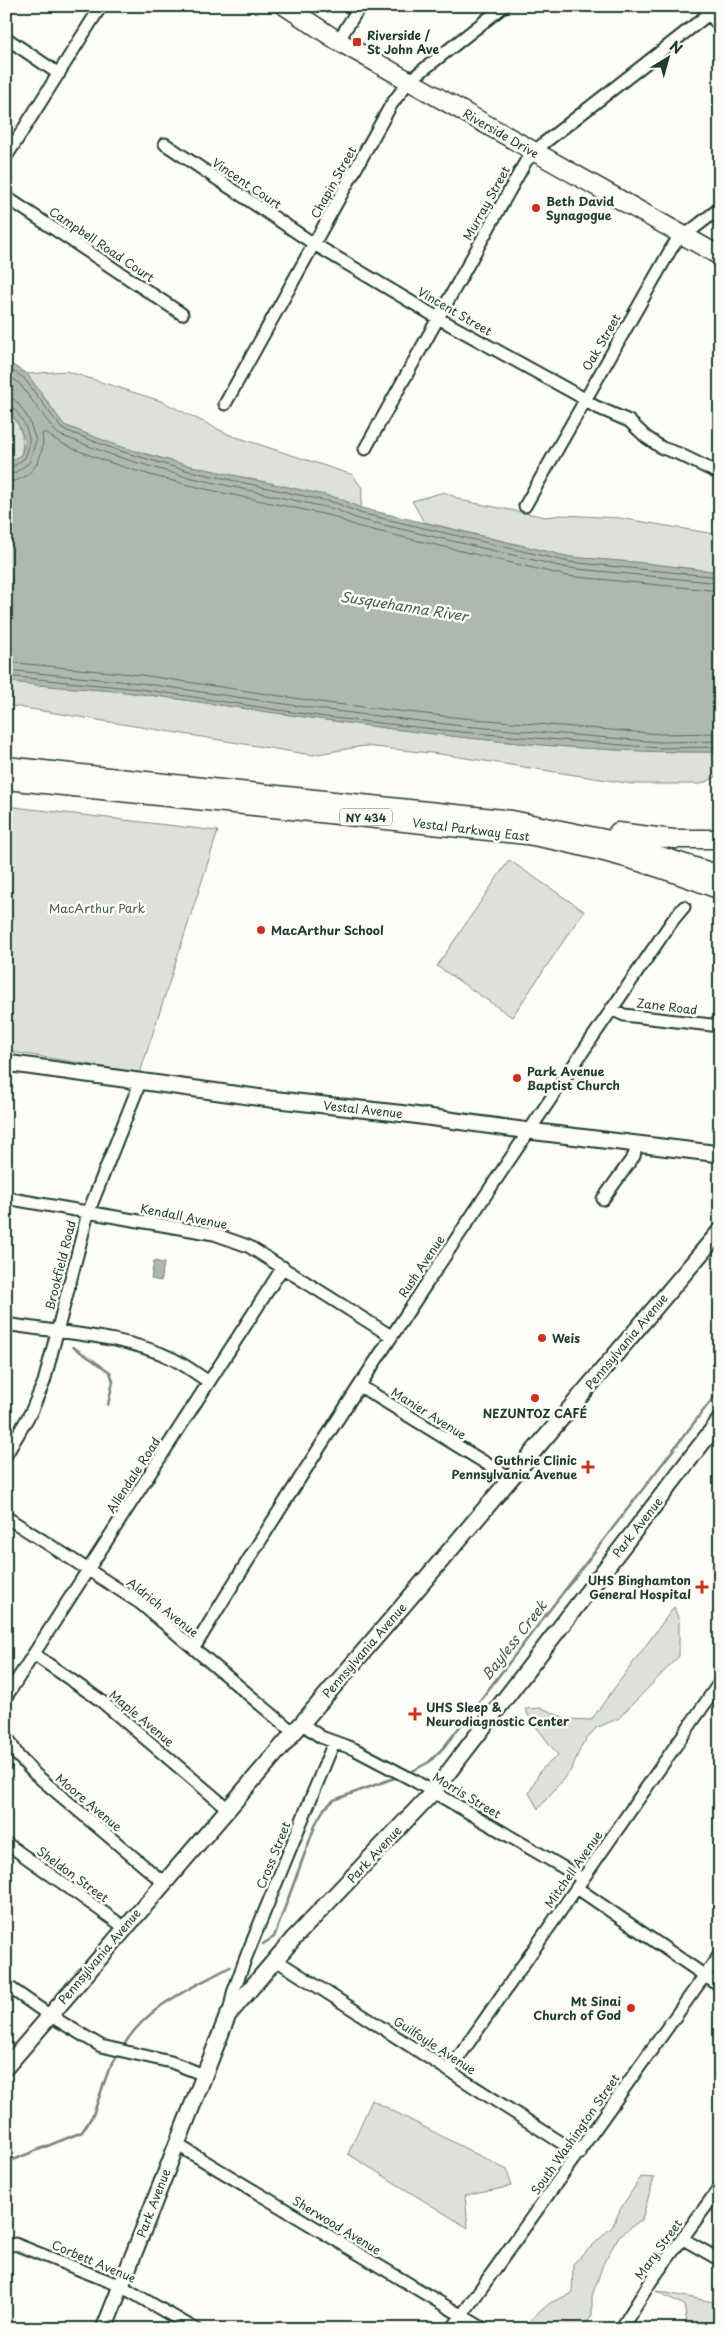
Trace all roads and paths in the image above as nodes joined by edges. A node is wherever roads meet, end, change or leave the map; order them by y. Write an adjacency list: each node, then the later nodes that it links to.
1 (101, 6): 10 (street)
2 (285, 6): 9 (main road, Riverside Drive)
3 (360, 6): 9 (street)
4 (504, 6): 11 (street, Chapin Street)
5 (720, 6): 6 (street, Murray Street)
6 (706, 10): 7 (street); 13 (street, Murray Street)
7 (720, 27)
8 (6, 38): 10 (street)
9 (338, 41): 11 (main road, Riverside Drive)
10 (59, 74): 14 (street)
11 (409, 81): 13 (main road, Riverside Drive); 18 (street, Chapin Street)
12 (165, 144): 18 (street, Vincent Court)
13 (534, 152): 17 (main road, Riverside Drive); 21 (street, Murray Street)
14 (6, 158)
15 (6, 197): 20 (street, Campbell Road Court)
16 (720, 208): 17 (street, Oak Street)
17 (684, 236): 19 (main road, Riverside Drive); 22 (street, Oak Street)
18 (314, 244): 21 (street, Vincent Street); 23 (street, Chapin Street)
19 (720, 256)
20 (182, 314)
21 (438, 318): 22 (street, Vincent Street); 24 (street, Murray Street)
22 (585, 399): 25 (street, Vincent Street); 26 (street, Oak Street)
23 (225, 404)
24 (365, 449)
25 (720, 474)
26 (525, 506)
27 (6, 766): 29 (main road, Vestal Parkway East / NY 434)
28 (6, 780): 31 (main road, Vestal Parkway East / NY 434)
29 (552, 826): 30 (main road); 31 (main road, Vestal Parkway East / NY 434)
30 (720, 839)
31 (716, 885)
32 (684, 907): 33 (street, Rush Avenue)
33 (611, 1009): 34 (street, Zane Road); 37 (street, Rush Avenue)
34 (720, 1026)
35 (6, 1062): 36 (street, Vestal Avenue)
36 (141, 1080): 37 (street, Vestal Avenue); 42 (street, Brookfield Road)
37 (529, 1131): 38 (street, Vestal Avenue); 47 (street, Rush Avenue)
38 (637, 1144): 39 (street, Vestal Avenue); 41 (street)
39 (720, 1154)
40 (6, 1198): 42 (street, Kendall Avenue)
41 (603, 1199)
42 (88, 1212): 44 (street, Kendall Avenue); 46 (street, Brookfield Road)
43 (720, 1231): 52 (street, Pennsylvania Avenue)
44 (283, 1267): 47 (street, Kendall Avenue); 48 (street, Allendale Road)
45 (6, 1324): 46 (street)
46 (58, 1333): 48 (street); 51 (street, Brookfield Road)
47 (391, 1336): 49 (street, Rush Avenue)
48 (209, 1382): 54 (street, Allendale Road)
49 (360, 1386): 52 (street, Manier Avenue); 55 (street, Rush Avenue)
50 (720, 1420): 62 (street, Park Avenue)
51 (6, 1455)
52 (510, 1478): 59 (street, Pennsylvania Avenue)
53 (6, 1517): 54 (street, Aldrich Avenue)
54 (88, 1569): 55 (street, Aldrich Avenue); 56 (street, Allendale Road)
55 (194, 1648): 59 (street, Aldrich Avenue)
56 (35, 1655): 58 (street, Allendale Road); 63 (street, Maple Avenue)
57 (720, 1682): 66 (street, Mitchell Avenue)
58 (6, 1697)
59 (297, 1728): 61 (street); 63 (street, Pennsylvania Avenue)
60 (6, 1735): 65 (street, Moore Avenue)
61 (334, 1742): 62 (street, Morris Street); 74 (street, Cross Street)
62 (434, 1791): 66 (street, Morris Street); 69 (street, Park Avenue)
63 (227, 1808): 65 (street, Pennsylvania Avenue)
64 (6, 1843): 67 (street, Sheldon Street)
65 (163, 1882): 67 (street, Pennsylvania Avenue)
66 (580, 1884): 70 (street, Morris Street); 76 (street, Mitchell Avenue)
67 (124, 1927): 73 (street, Pennsylvania Avenue)
68 (720, 1954): 70 (street, South Washington Street)
69 (276, 1960): 74 (street, Park Avenue); 76 (street, Guilfoyle Avenue)
70 (704, 1976): 72 (street, Morris Street); 79 (street, South Washington Street)
71 (6, 1985): 73 (street)
72 (720, 1986)
73 (49, 2015): 75 (street, Pennsylvania Avenue); 77 (street)
74 (228, 2015): 77 (street, Park Avenue)
75 (6, 2066)
76 (449, 2070): 79 (street, Guilfoyle Avenue)
77 (204, 2075): 78 (street, Park Avenue)
78 (176, 2144): 84 (street, Park Avenue); 85 (street, Sherwood Avenue)
79 (579, 2154): 85 (street, South Washington Street)
80 (720, 2187): 81 (street, Mary Street)
81 (683, 2239): 83 (street); 90 (street, Mary Street)
82 (6, 2247): 84 (street, Corbett Avenue)
83 (720, 2260)
84 (122, 2286): 86 (street, Park Avenue); 87 (street, Corbett Avenue)
85 (462, 2316): 88 (street, South Washington Street); 89 (street, Sherwood Avenue)
86 (104, 2329)
87 (195, 2329)
88 (452, 2329)
89 (484, 2329)
90 (621, 2329)

